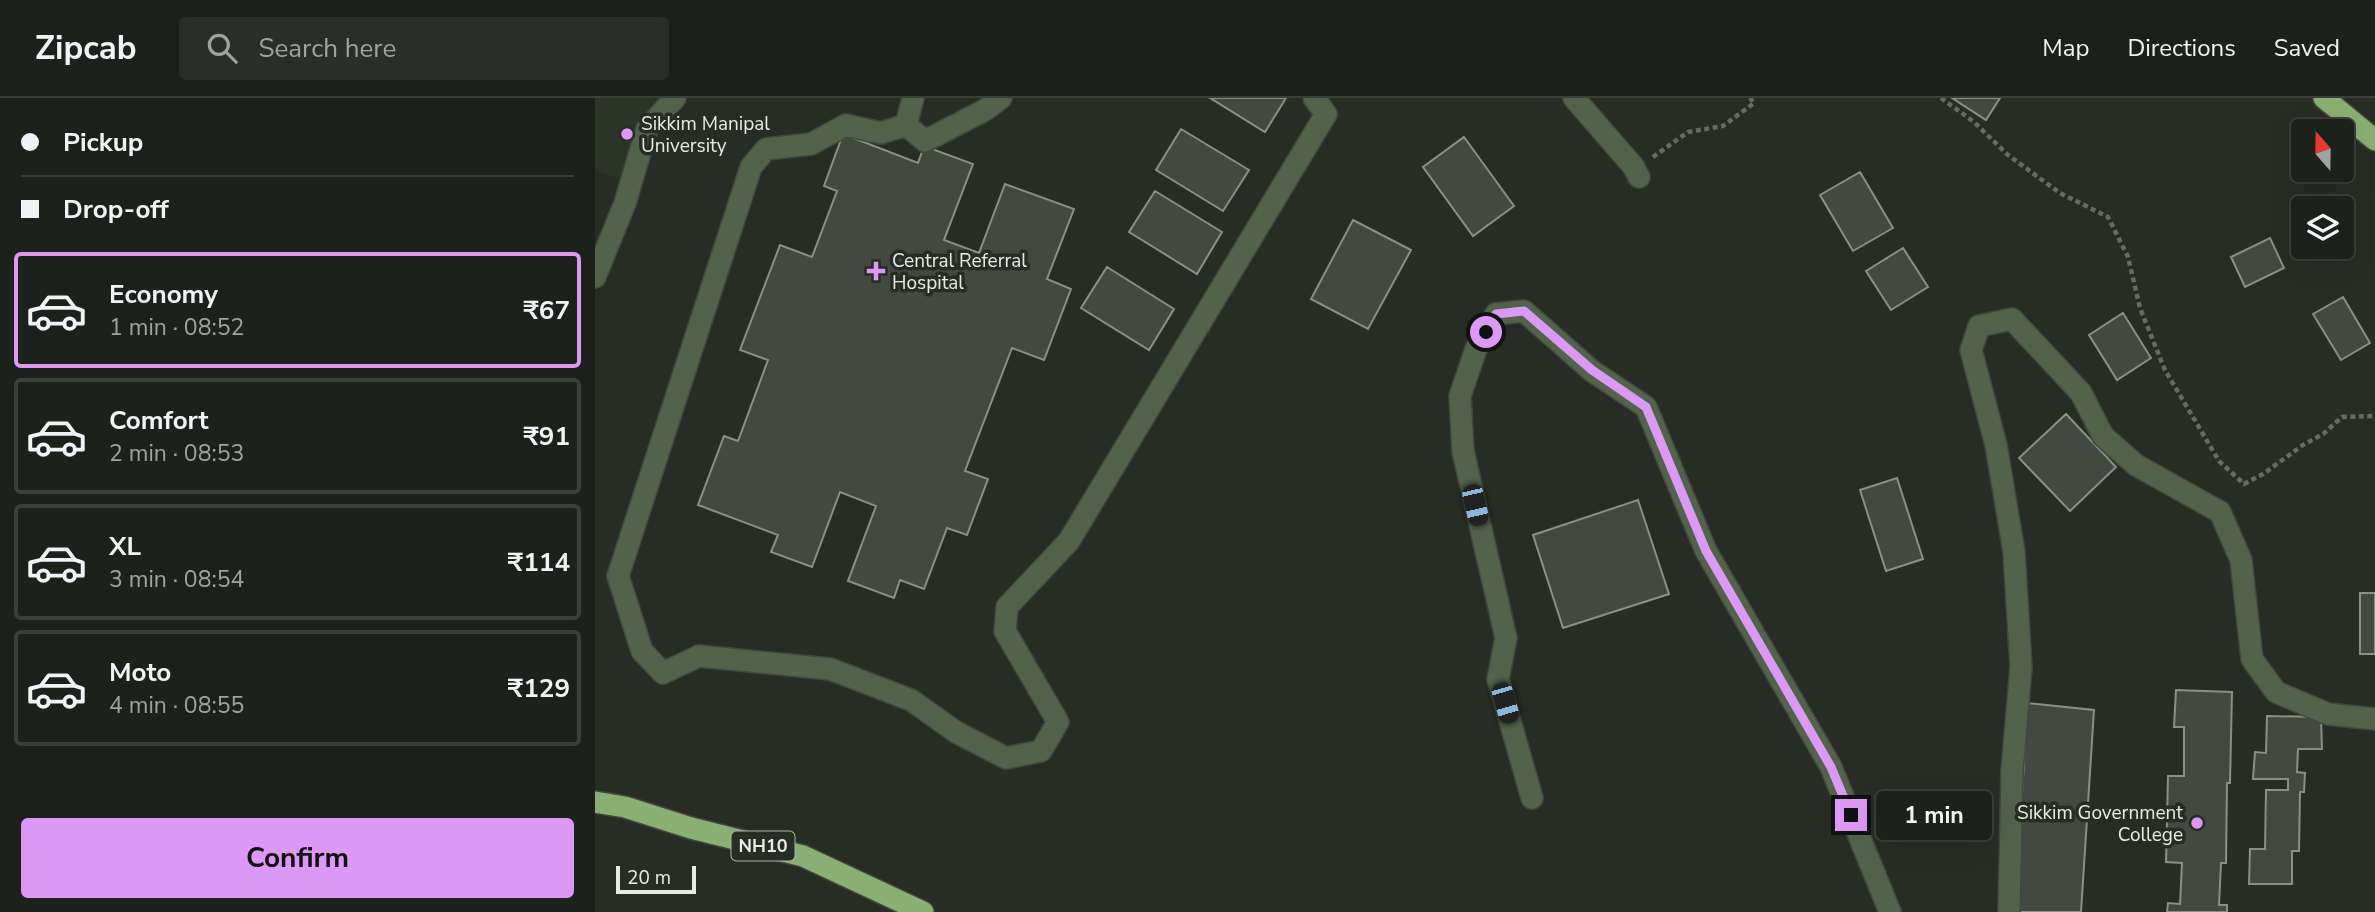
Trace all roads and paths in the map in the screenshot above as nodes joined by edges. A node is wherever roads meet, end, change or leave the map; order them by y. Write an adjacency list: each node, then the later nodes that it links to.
1 (675, 98): 12 (street)
2 (913, 98): 9 (street)
3 (1001, 98): 9 (street)
4 (1314, 98): 9 (street)
5 (1574, 98): 11 (street)
6 (1750, 98): 11 (path)
7 (1941, 98): 13 (path)
8 (2324, 98): 10 (highway)
9 (906, 125)
10 (2375, 140)
11 (1636, 172)
12 (595, 277)
13 (2375, 416)
14 (2375, 719): 19 (street)
15 (1532, 798): 18 (street)
16 (595, 802): 17 (highway, NH10)
17 (923, 912)
18 (1890, 912)
19 (2009, 912)

